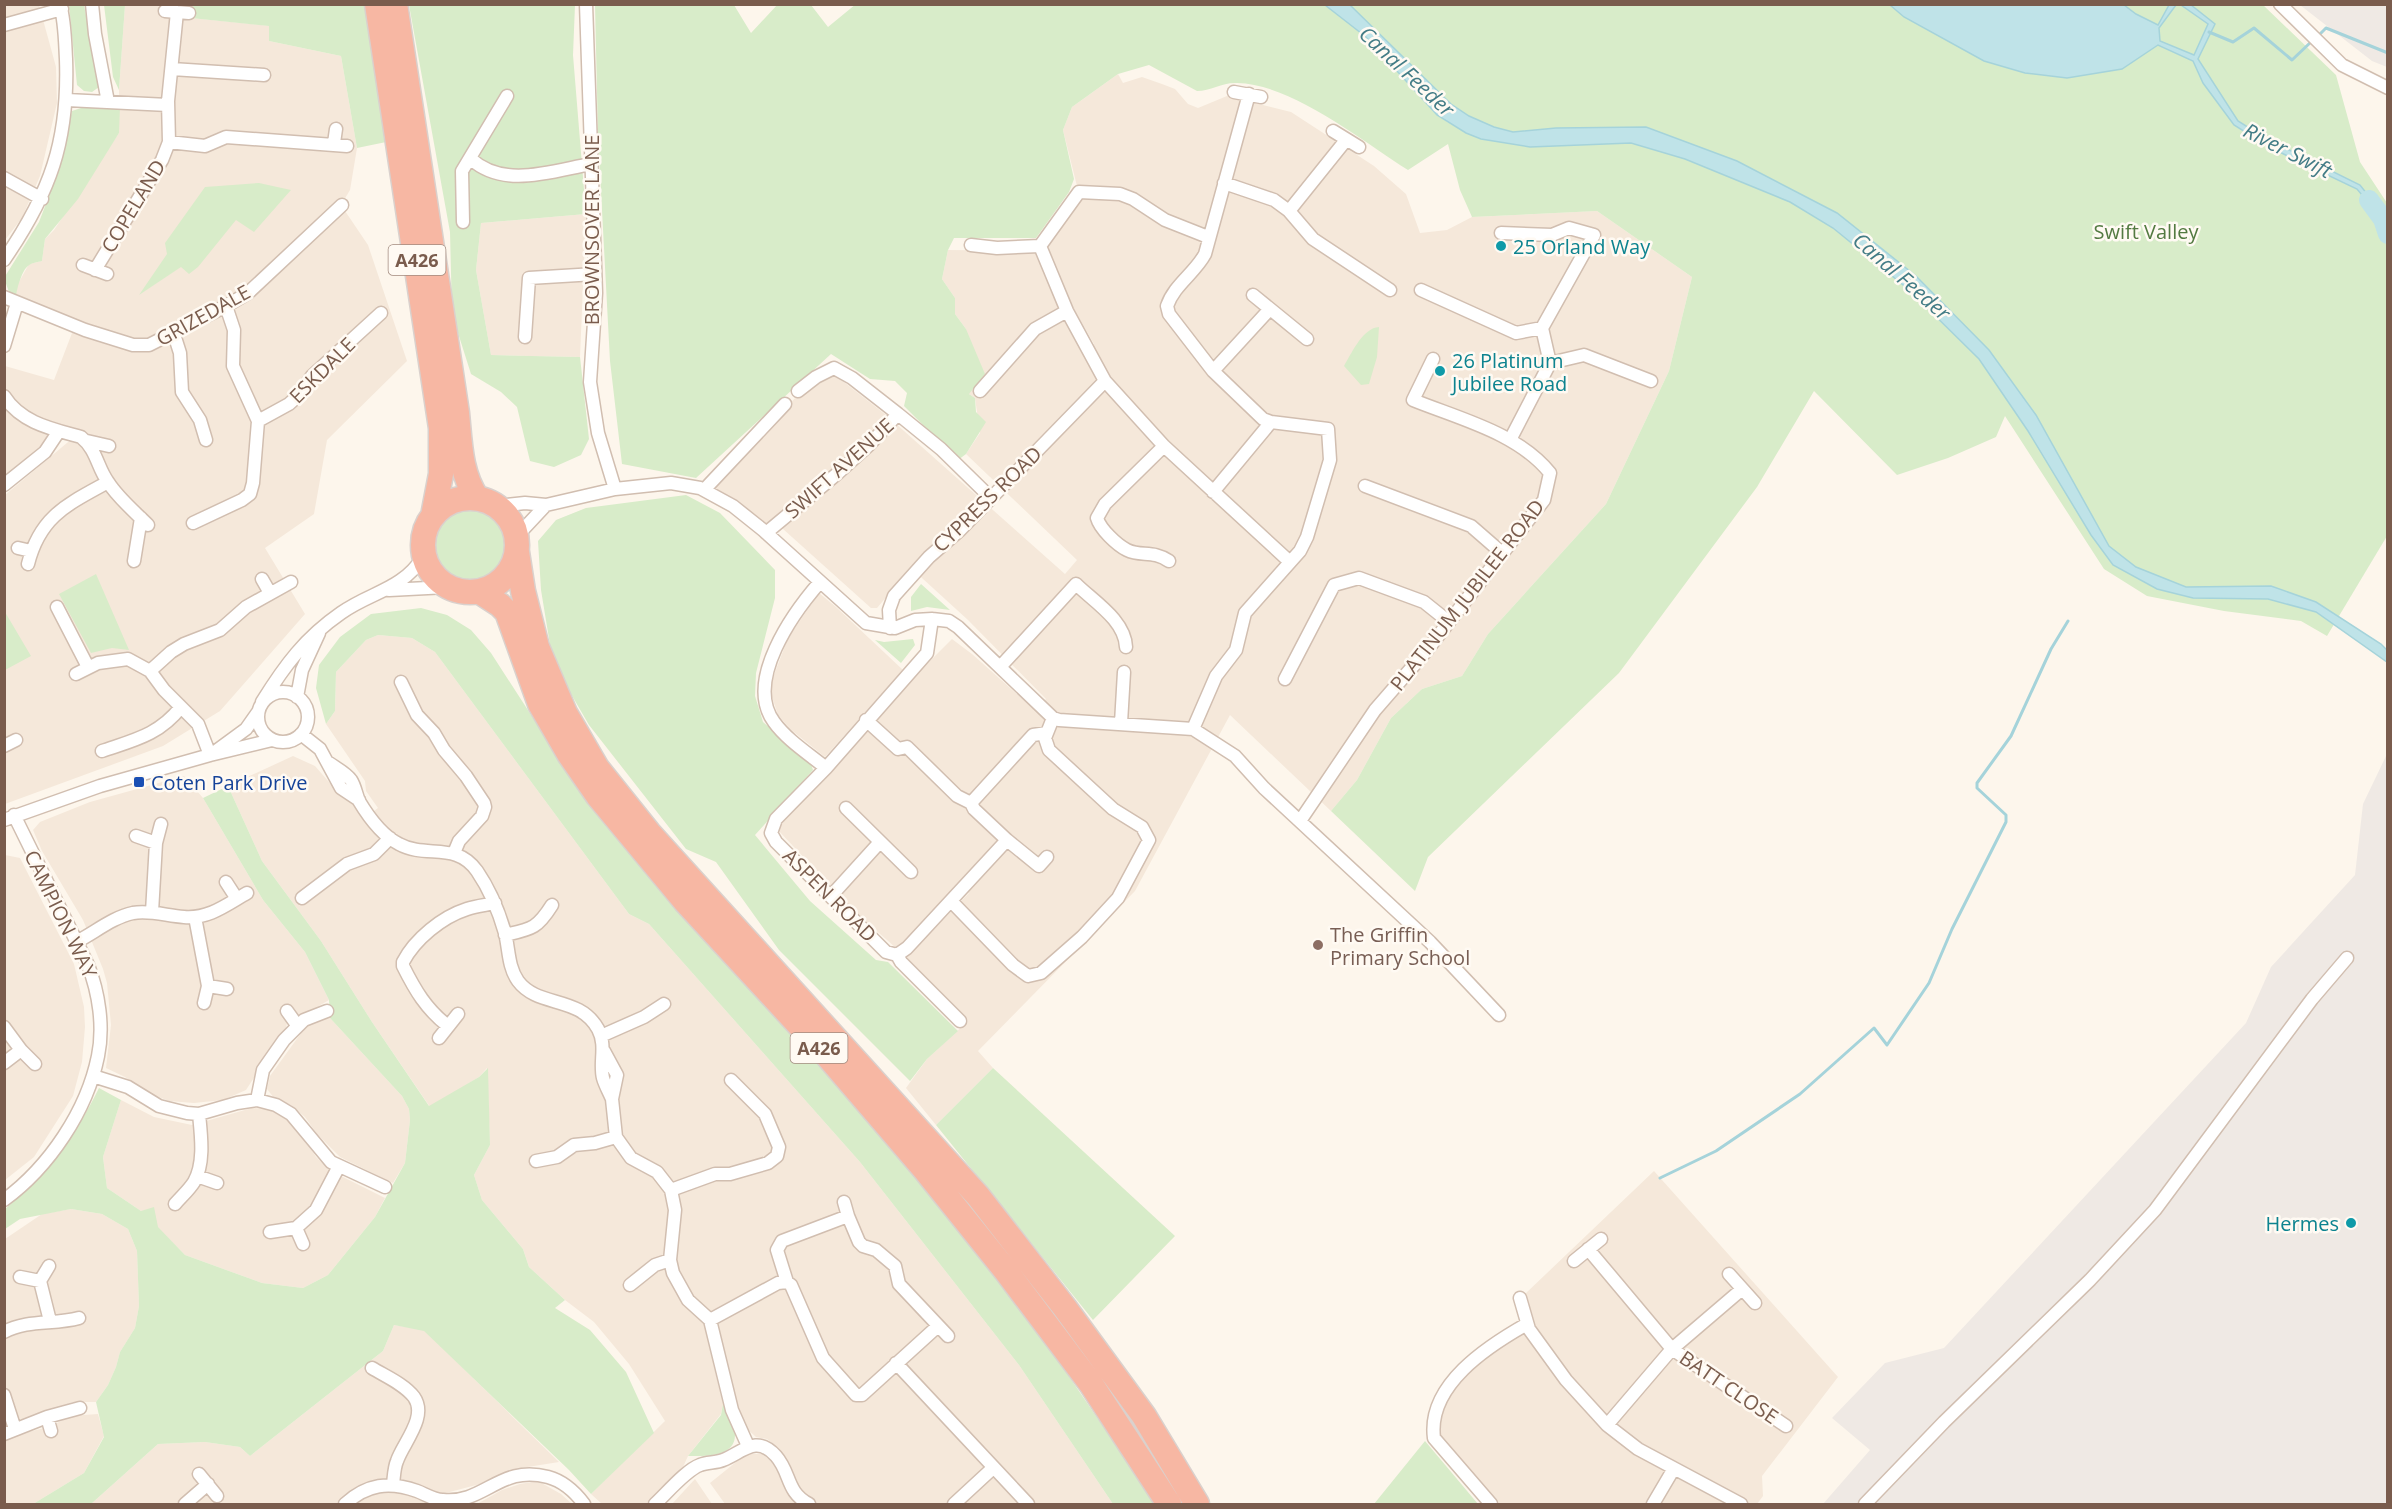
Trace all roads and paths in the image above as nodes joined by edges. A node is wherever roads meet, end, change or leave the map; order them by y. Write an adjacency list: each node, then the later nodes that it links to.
1 (92, 4): 15 (street)
2 (377, 4): 80 (highway, A426)
3 (395, 4): 78 (highway, A426)
4 (586, 4): 25 (street, BROWNSOVER LANE)
5 (2280, 4): 11 (street)
6 (61, 7): 8 (street); 14 (street)
7 (177, 12): 9 (street, COPELAND)
8 (4, 25)
9 (172, 69): 10 (street); 16 (street, COPELAND)
10 (264, 75)
11 (2388, 88)
12 (1234, 93): 27 (street)
13 (507, 96): 24 (street)
14 (67, 100): 15 (street); 28 (street)
15 (108, 102): 16 (street)
16 (168, 105): 20 (street, COPELAND)
17 (336, 129): 21 (street)
18 (1333, 131): 19 (street)
19 (1346, 140): 23 (street); 30 (street)
20 (169, 142): 21 (street); 37 (street, COPELAND)
21 (334, 143): 22 (street)
22 (347, 146)
23 (1359, 147)
24 (471, 159): 25 (street); 31 (street)
25 (591, 164): 38 (street, BROWNSOVER LANE)
26 (4, 178): 28 (street)
27 (1224, 183): 30 (street); 33 (street)
28 (42, 200): 36 (street)
29 (342, 205): 44 (street, GRIZEDALE)
30 (1289, 212): 39 (street)
31 (463, 222)
32 (1501, 233): 48 (street)
33 (1208, 237): 35 (street); 55 (street)
34 (970, 244): 35 (street)
35 (1040, 246): 46 (street)
36 (4, 260)
37 (95, 270)
38 (595, 274): 50 (street); 74 (street, BROWNSOVER LANE)
39 (1390, 290)
40 (1420, 290): 48 (street)
41 (1253, 295): 45 (street)
42 (4, 297): 43 (street, GRIZEDALE)
43 (17, 303): 49 (street, GRIZEDALE); 52 (street)
44 (226, 306): 49 (street, GRIZEDALE); 63 (street)
45 (1269, 310): 51 (street); 55 (street)
46 (1067, 311): 56 (street); 59 (street)
47 (381, 313): 63 (street, ESKDALE)
48 (1542, 328): 54 (street)
49 (173, 331): 66 (street)
50 (525, 337)
51 (1307, 339)
52 (4, 346)
53 (1433, 359): 67 (street, PLATINUM JUBILEE ROAD)
54 (1550, 363): 57 (street); 67 (street)
55 (1213, 371): 64 (street)
56 (1105, 381): 70 (street); 77 (street, CYPRESS ROAD)
57 (1651, 381)
58 (798, 391): 62 (street)
59 (980, 391)
60 (4, 396): 65 (street)
61 (785, 404): 75 (street)
62 (898, 414): 77 (street, SWIFT AVENUE); 82 (street, SWIFT AVENUE)
63 (258, 421): 81 (street)
64 (1270, 422): 76 (street); 89 (street)
65 (58, 431): 68 (street); 72 (street)
66 (206, 440)
67 (1510, 440): 84 (street, PLATINUM JUBILEE ROAD)
68 (86, 441): 69 (street); 71 (street)
69 (109, 446)
70 (1164, 446): 76 (street); 88 (street)
71 (108, 482): 85 (street); 87 (street)
72 (4, 485)
73 (1365, 486): 84 (street)
74 (615, 489): 75 (street); 79 (street)
75 (704, 490): 82 (street)
76 (1213, 492): 89 (street)
77 (991, 498): 100 (street, CYPRESS ROAD)
78 (488, 502): 79 (street); 80 (highway); 83 (highway)
79 (546, 506): 83 (street)
80 (432, 516): 86 (highway)
81 (194, 523)
82 (766, 533): 92 (street)
83 (517, 544): 95 (highway); 230 (highway, A426)
84 (1502, 553): 99 (street, PLATINUM JUBILEE ROAD)
85 (26, 554)
86 (424, 556): 93 (highway); 94 (street)
87 (134, 561)
88 (1169, 561)
89 (1290, 561): 116 (street)
90 (262, 579): 96 (street)
91 (291, 582): 96 (street)
92 (820, 582): 100 (street); 124 (street)
93 (447, 587): 94 (street); 95 (highway)
94 (388, 590): 101 (street)
95 (480, 592): 229 (highway, A426)
96 (270, 593): 105 (street)
97 (57, 607): 103 (street)
98 (932, 619): 100 (street); 104 (street); 114 (street, ASPEN ROAD)
99 (1449, 622): 108 (street); 128 (street, PLATINUM JUBILEE ROAD)
100 (890, 628)
101 (320, 631): 110 (street); 112 (street)
102 (1126, 647): 104 (street)
103 (88, 667): 105 (street); 107 (street)
104 (1000, 667): 113 (street)
105 (150, 671): 111 (street)
106 (1124, 672): 115 (street)
107 (76, 674)
108 (1285, 679)
109 (401, 682): 135 (street)
110 (297, 697): 112 (street); 118 (street)
111 (181, 707): 122 (street); 123 (street)
112 (260, 707): 120 (street); 123 (street)
113 (1053, 718): 115 (street); 117 (street)
114 (866, 720): 124 (street, ASPEN ROAD); 125 (street)
115 (1121, 723): 116 (street)
116 (1193, 729): 128 (street)
117 (1047, 733): 125 (street); 141 (street)
118 (302, 734): 120 (street); 131 (street)
119 (16, 740): 121 (street)
120 (272, 740): 123 (street)
121 (4, 746)
122 (102, 751)
123 (210, 755): 127 (street)
124 (826, 768): 139 (street, ASPEN ROAD)
125 (972, 803): 132 (street)
126 (846, 808): 133 (street)
127 (9, 818): 147 (street, CAMPION WAY)
128 (1300, 821): 157 (street)
129 (161, 824): 134 (street)
130 (136, 836): 134 (street)
131 (390, 838): 135 (street); 140 (street)
132 (1007, 840): 136 (street); 141 (street, ASPEN ROAD)
133 (880, 842): 137 (street); 139 (street)
134 (156, 843): 144 (street)
135 (454, 853): 142 (street)
136 (1047, 857)
137 (911, 872)
138 (226, 882): 145 (street)
139 (831, 896): 148 (street, ASPEN ROAD)
140 (302, 898)
141 (951, 901): 148 (street, ASPEN ROAD)
142 (495, 903): 146 (street); 160 (street)
143 (552, 906): 146 (street)
144 (152, 912): 145 (street); 147 (street)
145 (195, 917): 150 (street)
146 (505, 935): 162 (street)
147 (76, 942): 167 (street, CAMPION WAY)
148 (897, 955): 158 (street)
149 (2347, 958): 234 (street)
150 (208, 986): 151 (street); 152 (street)
151 (227, 989)
152 (204, 1003)
153 (664, 1004): 162 (street)
154 (287, 1011): 159 (street)
155 (327, 1011): 159 (street)
156 (458, 1014): 160 (street)
157 (1499, 1015)
158 (960, 1021)
159 (297, 1025): 169 (street)
160 (448, 1026): 163 (street)
161 (4, 1027): 164 (street)
162 (601, 1036): 171 (street)
163 (439, 1038)
164 (21, 1050): 165 (street); 166 (street)
165 (4, 1063)
166 (35, 1064)
167 (93, 1076): 170 (street); 178 (street, CAMPION WAY)
168 (731, 1080): 177 (street)
169 (257, 1100): 170 (street); 173 (street)
170 (199, 1114): 174 (street)
171 (616, 1137): 172 (street); 177 (street)
172 (536, 1161)
173 (339, 1166): 176 (street); 182 (street)
174 (197, 1176): 175 (street); 180 (street)
175 (217, 1183)
176 (385, 1187)
177 (671, 1190): 187 (street)
178 (4, 1200)
179 (844, 1202): 181 (street)
180 (175, 1204)
181 (848, 1216): 193 (street); 202 (street)
182 (296, 1228): 183 (street); 185 (street)
183 (270, 1232)
184 (1601, 1239): 186 (street)
185 (303, 1244)
186 (1588, 1250): 188 (street); 205 (street, BATT CLOSE)
187 (670, 1260): 194 (street); 199 (street)
188 (1574, 1261)
189 (49, 1266): 192 (street)
190 (1729, 1274): 195 (street)
191 (20, 1277): 192 (street)
192 (40, 1281): 200 (street)
193 (787, 1282): 199 (street); 206 (street)
194 (630, 1285)
195 (1742, 1290): 197 (street); 205 (street)
196 (1520, 1298): 201 (street)
197 (1755, 1303)
198 (79, 1318): 200 (street)
199 (710, 1320): 215 (street)
200 (50, 1321): 203 (street)
201 (1527, 1324): 211 (street); 231 (street)
202 (938, 1326): 204 (street); 206 (street)
203 (4, 1332)
204 (948, 1336)
205 (1672, 1349): 211 (street); 212 (street, BATT CLOSE)
206 (896, 1362): 216 (street)
207 (372, 1368): 220 (street)
208 (4, 1395): 213 (street)
209 (80, 1408): 210 (street)
210 (47, 1417): 213 (street); 214 (street)
211 (1607, 1425): 217 (street)
212 (1786, 1426)
213 (10, 1431)
214 (51, 1431)
215 (748, 1446): 225 (street); 226 (street)
216 (993, 1467): 227 (street); 228 (street)
217 (1673, 1470): 232 (street); 233 (street)
218 (199, 1474): 219 (street)
219 (208, 1484): 221 (street); 222 (street)
220 (393, 1484): 223 (street); 224 (street)
221 (217, 1496)
222 (185, 1504)
223 (345, 1504)
224 (584, 1504)
225 (656, 1504)
226 (809, 1504)
227 (954, 1504)
228 (1028, 1504)
229 (1169, 1504)
230 (1197, 1504)
231 (1491, 1504)
232 (1653, 1504)
233 (1741, 1504)
234 (1865, 1504)

